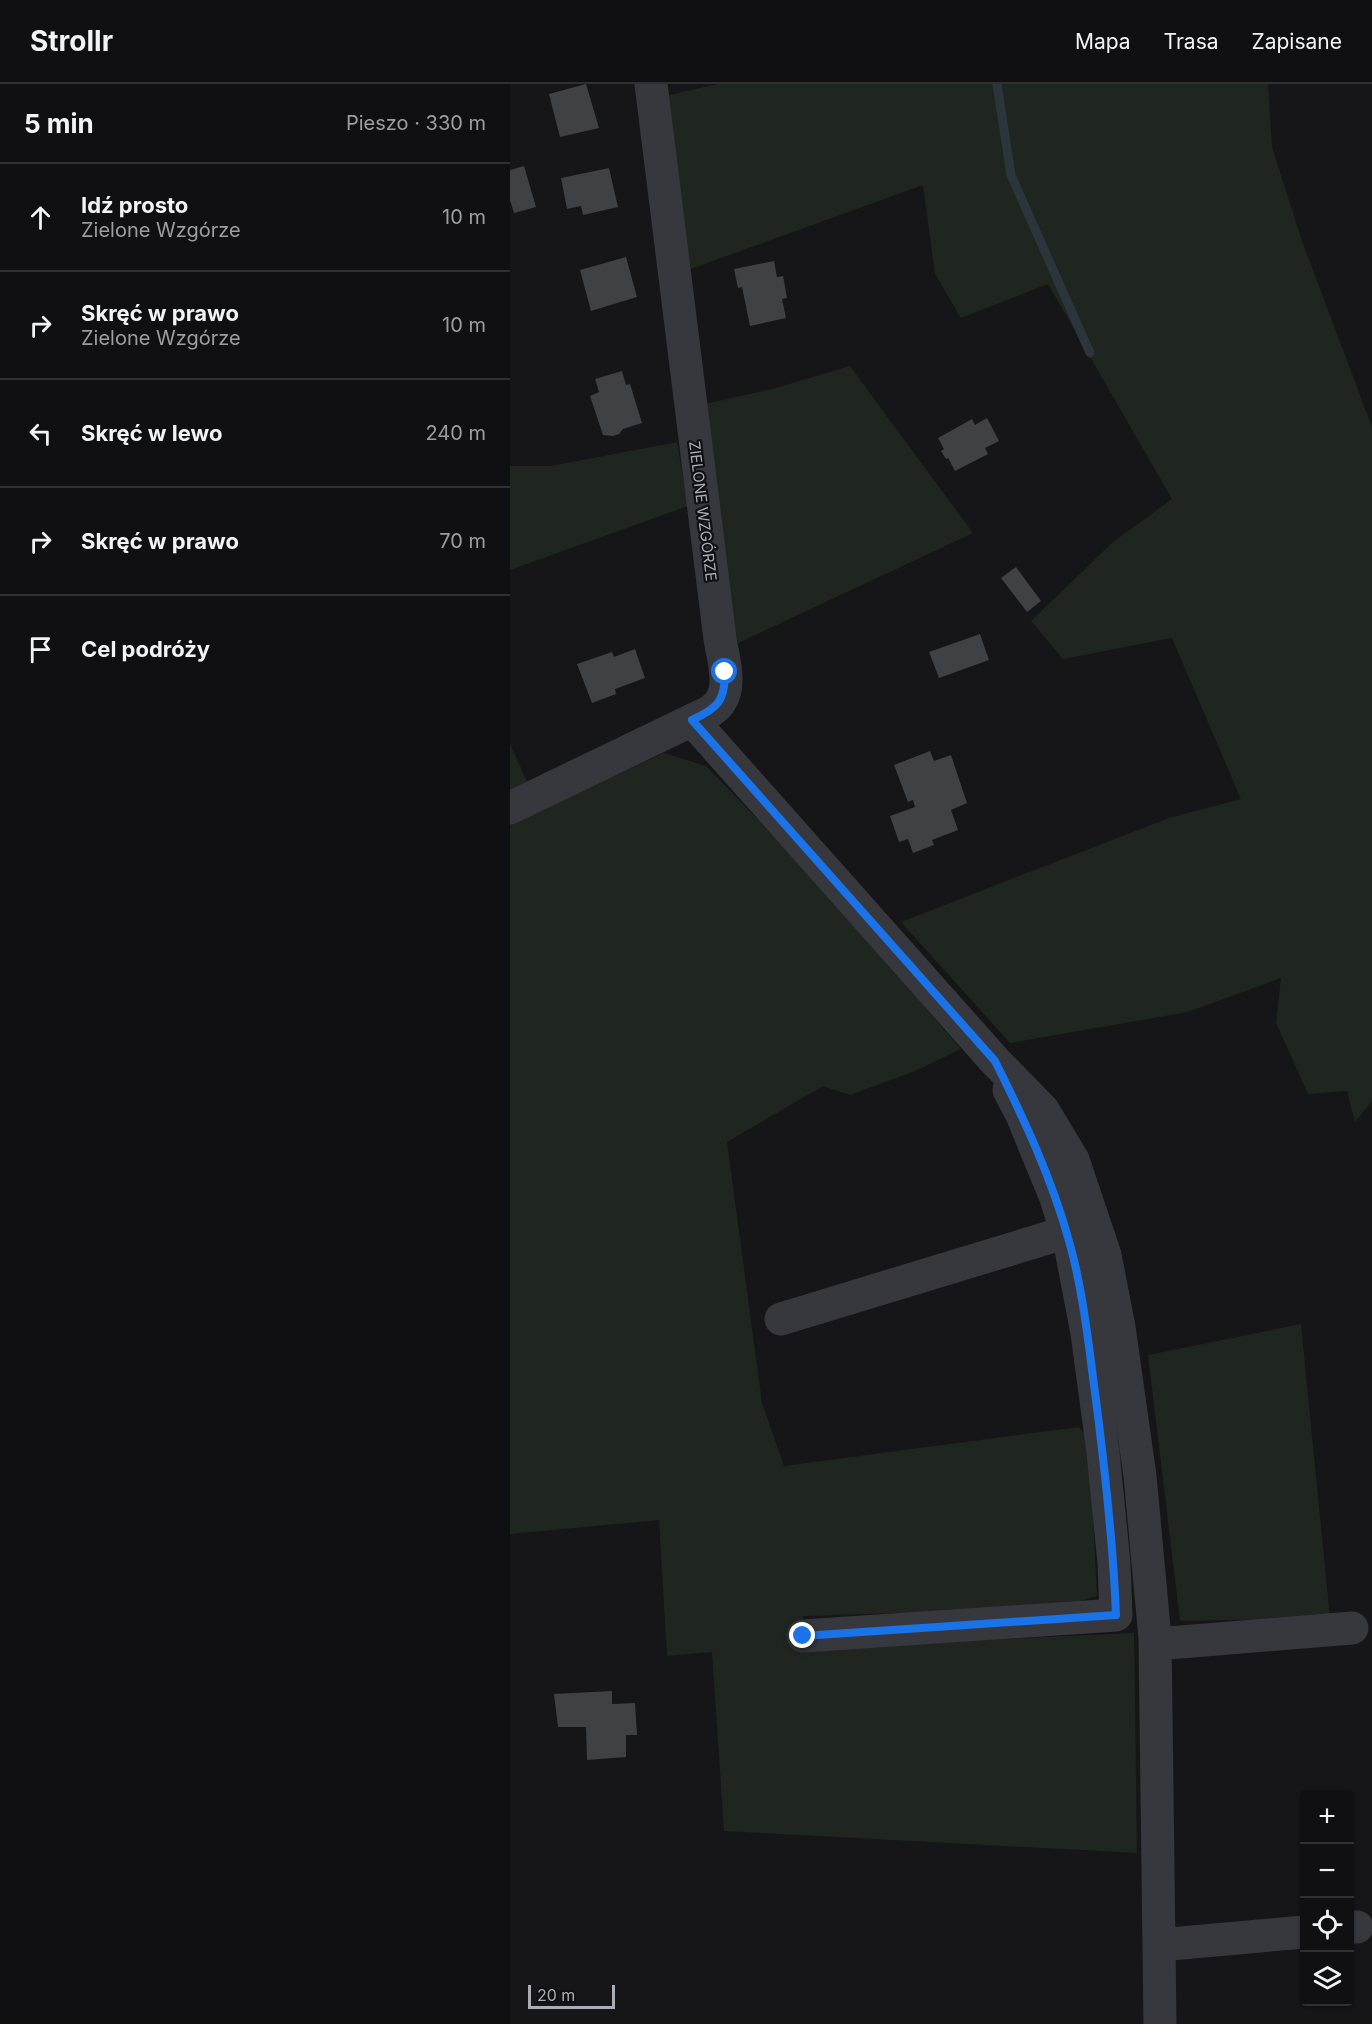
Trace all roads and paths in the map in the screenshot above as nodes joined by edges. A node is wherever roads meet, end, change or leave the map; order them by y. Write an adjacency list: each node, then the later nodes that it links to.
1 (651, 84): 2 (street, ZIELONE WZGÓRZE)
2 (692, 720): 3 (street, ZIELONE WZGÓRZE); 4 (street)
3 (510, 808)
4 (995, 1061): 5 (street); 9 (street)
5 (1067, 1232): 6 (street); 8 (street)
6 (782, 1319)
7 (1352, 1628): 9 (street)
8 (803, 1636)
9 (1156, 1644): 11 (street)
10 (1300, 1932): 11 (street)
11 (1159, 1945): 12 (street)
12 (1160, 2024)

